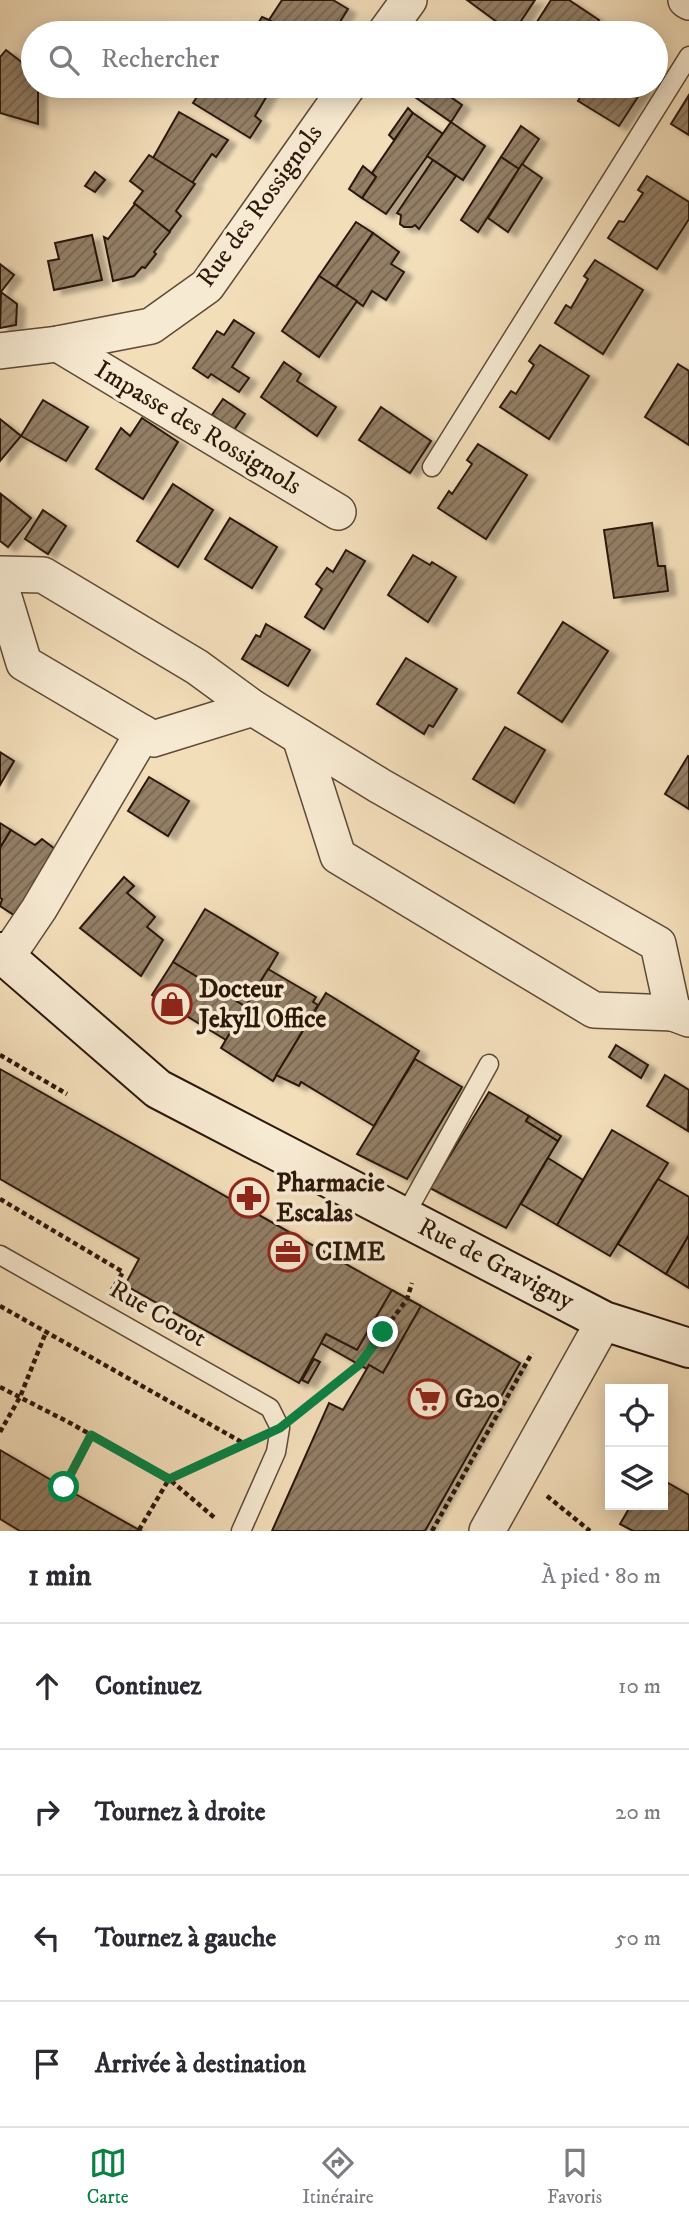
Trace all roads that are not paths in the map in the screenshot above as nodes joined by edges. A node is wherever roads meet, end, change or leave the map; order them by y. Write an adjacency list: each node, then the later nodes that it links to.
1 (409, 0): 2 (street)
2 (394, 21)
3 (689, 56): 4 (lane)
4 (668, 90)
5 (340, 98): 7 (street, Rue des Rossignols)
6 (663, 98): 9 (lane)
7 (58, 344): 8 (street, Rue des Rossignols); 10 (street, Impasse des Rossignols)
8 (0, 351)
9 (432, 467)
10 (338, 512)
11 (0, 574): 13 (street)
12 (0, 584): 14 (street)
13 (253, 708): 14 (street); 15 (street)
14 (143, 733): 16 (street)
15 (300, 737): 17 (street); 17 (street)
16 (3, 955): 19 (street, Rue de Gravigny)
17 (681, 1016)
18 (489, 1063): 19 (lane)
19 (404, 1217): 21 (street, Rue de Gravigny)
20 (0, 1255): 23 (lane, Rue Corot)
21 (604, 1321): 22 (street, Rue de Gravigny); 24 (street)
22 (689, 1348)
23 (240, 1531)
24 (487, 1531)

